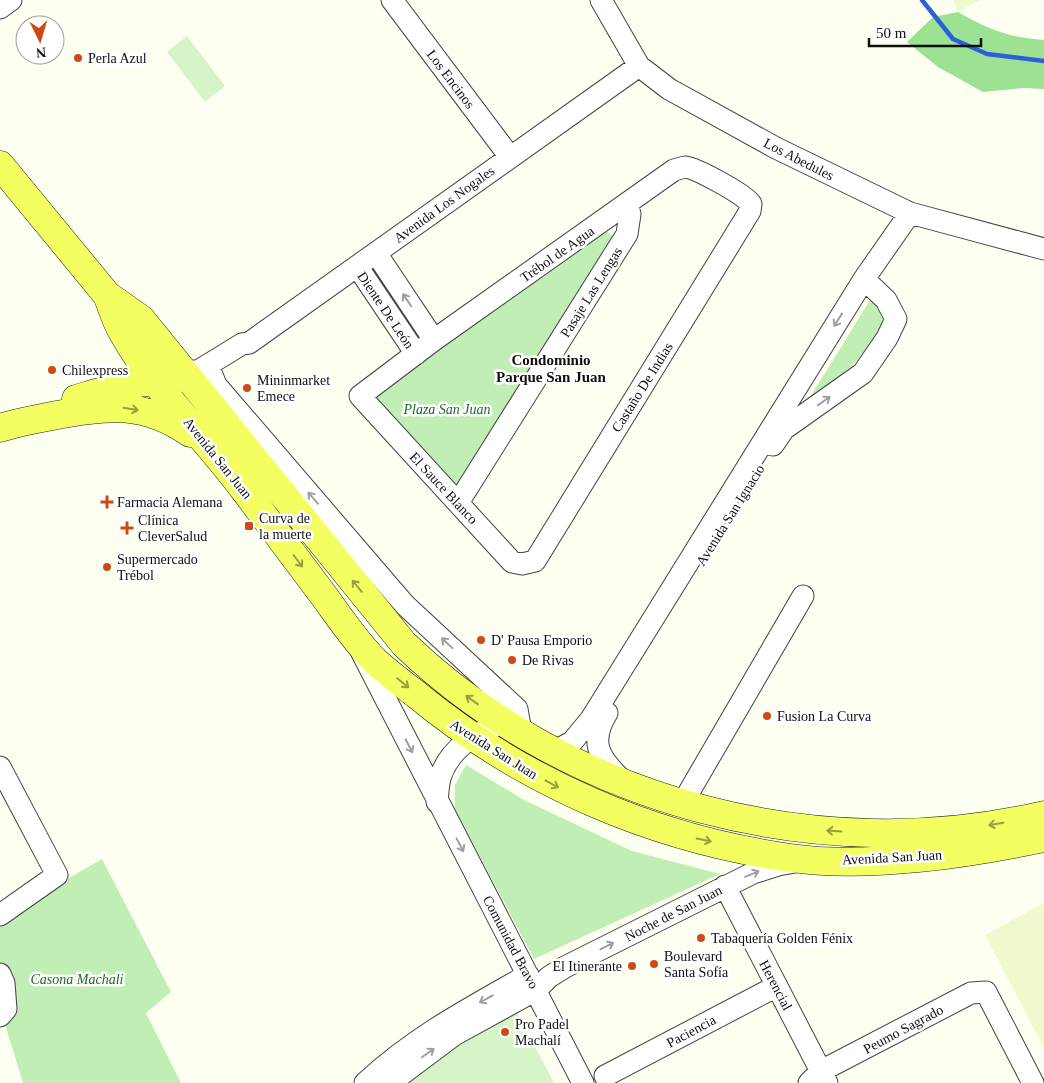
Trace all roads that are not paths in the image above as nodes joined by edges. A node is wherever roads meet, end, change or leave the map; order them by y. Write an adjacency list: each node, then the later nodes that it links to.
1 (11, 0): 4 (street)
2 (392, 0): 6 (street, Los Encinos)
3 (600, 0): 5 (street, Los Abedules)
4 (0, 8)
5 (639, 66): 6 (street, Avenida Los Nogales); 9 (street, Los Abedules)
6 (510, 157): 12 (street, Avenida Los Nogales)
7 (0, 165): 15 (main road, Avenida San Juan)
8 (627, 204): 10 (street, Trébol de Agua); 17 (street, Trébol de Agua); 28 (street, Pasaje Las Lengas)
9 (910, 213): 11 (street, Los Abedules); 14 (street, Avenida San Ignacio)
10 (749, 214): 29 (street, Castaño De Indias)
11 (1044, 249)
12 (376, 253): 13 (street, Avenida Los Nogales); 17 (street, Diente De León, one-way to 12)
13 (356, 266): 18 (street, Avenida Los Nogales); 19 (street, Diente De León)
14 (864, 279): 25 (street, Avenida San Ignacio, one-way to 25); 25 (street, Avenida San Ignacio, one-way to 14)
15 (107, 295): 16 (main road, Avenida San Juan); 20 (main road, Avenida San Juan)
16 (121, 331): 21 (main road, Avenida San Juan); 22 (main road)
17 (434, 340): 19 (street, Trébol de Agua)
18 (249, 343): 20 (street, Avenida Los Nogales); 23 (street, Avenida Los Nogales)
19 (416, 354): 24 (street, Trébol de Agua)
20 (183, 371): 23 (main road, Avenida San Juan)
21 (155, 383): 22 (main road); 23 (main road); 27 (main road, Avenida San Juan)
22 (113, 388): 26 (main road)
23 (211, 395): 33 (main road, Avenida San Juan, one-way to 23); 33 (street, Avenida San Juan, one-way to 23)
24 (360, 396): 28 (street, El Sauce Blanco)
25 (779, 425): 30 (street, Avenida San Ignacio)
26 (7, 426): 27 (main road, one-way to 27)
27 (216, 452): 32 (main road, Avenida San Juan, one-way to 32)
28 (458, 503): 29 (street, El Sauce Blanco)
29 (535, 561)
30 (681, 584): 35 (street, Avenida San Ignacio); 37 (street, Avenida San Ignacio)
31 (803, 596): 39 (street)
32 (356, 639): 34 (main road, Avenida San Juan, one-way to 34); 38 (street, Comunidad Bravo, one-way to 38)
33 (513, 727): 34 (street); 35 (main road, Avenida San Juan)
34 (471, 737): 38 (street); 42 (main road, Avenida San Juan, one-way to 42)
35 (556, 751): 37 (main road, Avenida San Juan)
36 (0, 767): 44 (street)
37 (624, 782): 39 (main road, Avenida San Juan)
38 (438, 802): 46 (street, Comunidad Bravo, one-way to 46)
39 (682, 804): 40 (main road, Avenida San Juan, one-way to 39)
40 (1044, 815)
41 (1044, 838): 42 (main road, Avenida San Juan)
42 (820, 859): 43 (street, Noche de San Juan, one-way to 42)
43 (725, 886): 46 (street, Noche de San Juan, one-way to 43); 47 (street, Herencial)
44 (0, 915)
45 (0, 974): 48 (street)
46 (532, 983): 51 (street, Noche de San Juan, one-way to 51); 52 (street, one-way to 46); 53 (street, Comunidad Bravo)
47 (777, 986): 49 (street, Paciencia); 50 (street, Herencial)
48 (0, 1016)
49 (605, 1076)
50 (819, 1079): 54 (street, Peumo Sagrado)
51 (365, 1083)
52 (390, 1083)
53 (584, 1083)
54 (1033, 1083)

